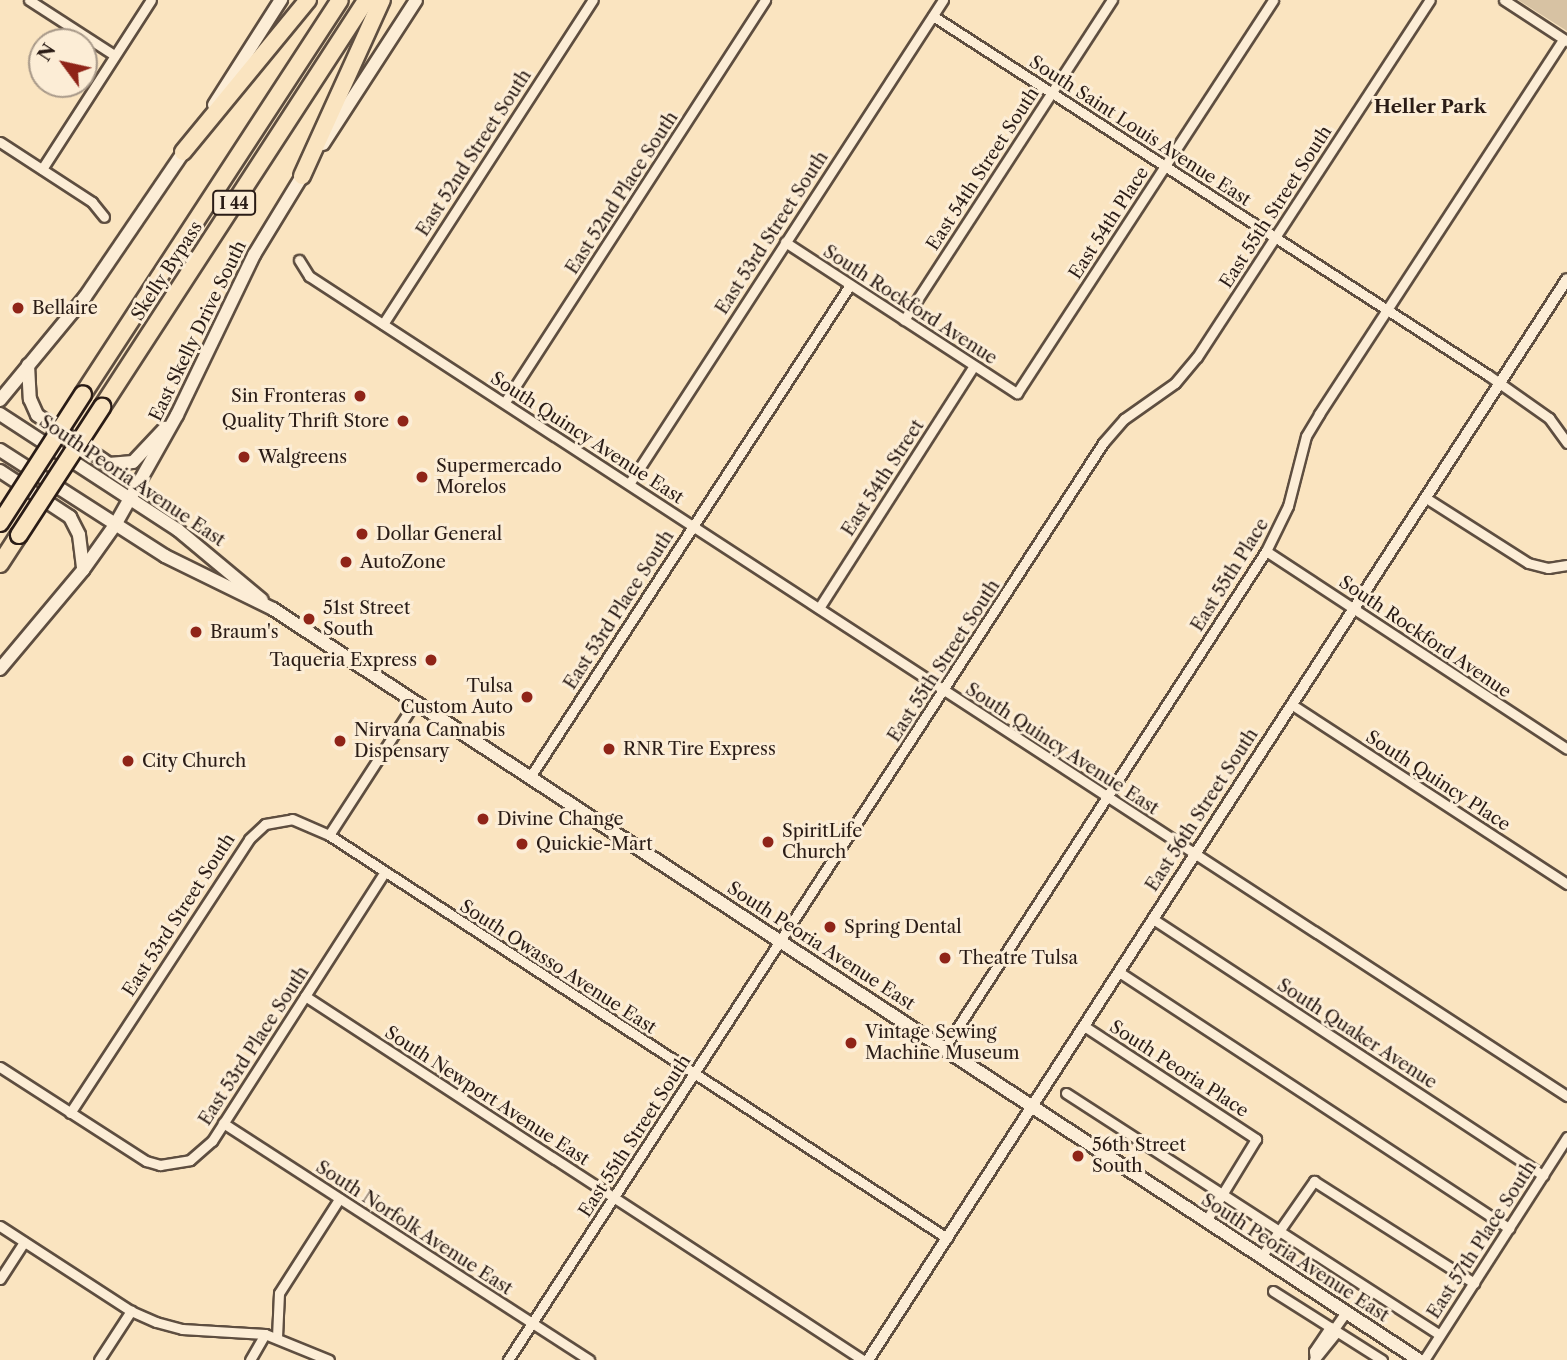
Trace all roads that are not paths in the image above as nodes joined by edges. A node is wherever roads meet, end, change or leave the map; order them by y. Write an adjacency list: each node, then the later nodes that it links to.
1 (29, 0): 18 (street)
2 (151, 0): 18 (street)
3 (281, 0): 21 (main road)
4 (308, 0): 21 (highway)
5 (340, 0): 48 (highway, Skelly Bypass / I 44, bridge)
6 (366, 0): 52 (highway, Skelly Bypass / I 44, bridge)
7 (382, 0): 24 (highway)
8 (416, 0): 24 (main road, East Skelly Drive South)
9 (593, 0): 33 (street, East 52nd Street South)
10 (765, 0): 39 (street, East 52nd Place South)
11 (1112, 0): 19 (street, East 54th Street South)
12 (1273, 0): 22 (street, East 54th Place)
13 (1430, 0): 26 (street, East 55th Street South)
14 (1504, 0): 17 (street)
15 (941, 1): 16 (street, East 53rd Street South)
16 (933, 16): 19 (street, South Saint Louis Avenue East); 27 (street, East 53rd Street South)
17 (1565, 40): 31 (street, East 55th Place)
18 (114, 55): 23 (street)
19 (1052, 92): 22 (street, South Saint Louis Avenue East); 32 (street, East 54th Street South)
20 (0, 142): 23 (street)
21 (183, 152): 34 (main road)
22 (1165, 166): 26 (street, South Saint Louis Avenue East); 37 (street, East 54th Place)
23 (42, 169): 25 (street)
24 (302, 176): 41 (main road, East Skelly Drive South)
25 (104, 217)
26 (1275, 237): 31 (street, South Saint Louis Avenue East); 59 (street, East 55th Street South)
27 (785, 242): 30 (street, South Rockford Avenue); 45 (street, East 53rd Street South)
28 (299, 260): 33 (street, South Quincy Avenue East)
29 (1567, 279): 36 (street, East 56th Street South)
30 (850, 285): 32 (street, South Rockford Avenue); 50 (street, East 53rd Place South)
31 (1387, 310): 36 (street, South Saint Louis Avenue East); 51 (street, East 55th Place)
32 (904, 320): 35 (street, South Rockford Avenue)
33 (383, 324): 39 (street, South Quincy Avenue East)
34 (28, 365): 38 (main road); 41 (main road)
35 (974, 366): 37 (street, South Rockford Avenue); 55 (street, East 54th Street)
36 (1499, 383): 42 (street, South Saint Louis Avenue East); 46 (street, East 56th Street South)
37 (1017, 393)
38 (0, 400)
39 (505, 402): 45 (street, South Quincy Avenue East)
40 (0, 414): 47 (main road, South Peoria Avenue East)
41 (177, 415): 47 (main road, East Skelly Drive South)
42 (1567, 443)
43 (0, 450): 49 (main road, South Peoria Avenue East)
44 (0, 471): 54 (main road)
45 (629, 484): 50 (street, South Quincy Avenue East)
46 (1426, 498): 53 (street); 57 (street, East 56th Street South)
47 (130, 499): 49 (main road, East Skelly Drive South); 56 (main road, South Peoria Avenue East)
48 (0, 523)
49 (114, 525): 54 (main road, East Skelly Drive South); 56 (main road, South Peoria Avenue East)
50 (692, 525): 55 (street, South Quincy Avenue East); 63 (street, East 53rd Place South)
51 (1266, 551): 57 (street, South Rockford Avenue); 64 (street, East 55th Place)
52 (0, 564)
53 (1567, 565)
54 (83, 570): 58 (main road, East Skelly Drive South)
55 (819, 607): 59 (street, South Quincy Avenue East)
56 (273, 609): 60 (main road, South Peoria Avenue East)
57 (1353, 609): 61 (street, East 56th Street South); 62 (street, South Rockford Avenue)
58 (0, 670)
59 (943, 690): 64 (street, South Quincy Avenue East); 70 (street, East 55th Street South)
60 (415, 702): 63 (main road, South Peoria Avenue East); 65 (street)
61 (1291, 704): 66 (street, East 56th Street South); 68 (street, South Quincy Place)
62 (1567, 749)
63 (530, 777): 70 (main road, South Peoria Avenue East)
64 (1106, 797): 66 (street, South Quincy Avenue East); 74 (street, East 55th Place)
65 (329, 835): 67 (street, South Owasso Avenue East); 80 (street, East 53rd Street South)
66 (1195, 854): 69 (street, East 56th Street South); 78 (street, South Quincy Avenue East)
67 (384, 873): 72 (street, East 53rd Place South); 76 (street, South Owasso Avenue East)
68 (1567, 884)
69 (1153, 919): 71 (street, East 56th Street South); 83 (street, South Quaker Avenue)
70 (782, 941): 74 (main road, South Peoria Avenue East); 76 (street, East 55th Street South)
71 (1119, 972): 73 (street, East 56th Street South); 89 (street)
72 (305, 996): 81 (street, East 53rd Place South); 85 (street, South Newport Avenue East)
73 (1084, 1026): 79 (street, East 56th Street South); 84 (street, South Peoria Place)
74 (945, 1047): 79 (main road, South Peoria Avenue East)
75 (0, 1068): 80 (street)
76 (694, 1073): 85 (street, East 55th Street South); 91 (street, South Owasso Avenue East)
77 (1066, 1093): 84 (street, South Peoria Avenue East)
78 (1567, 1096)
79 (1032, 1106): 87 (main road, South Peoria Avenue East); 91 (street, East 56th Street South)
80 (70, 1113): 81 (street, East 53rd Place South)
81 (223, 1124): 86 (street, South Norfolk Avenue East)
82 (1567, 1137): 83 (street, East 57th Place South)
83 (1543, 1175): 89 (street, East 57th Place South)
84 (1224, 1194): 87 (street); 90 (street, South Peoria Avenue East)
85 (614, 1198): 99 (street, East 55th Street South); 109 (street, South Newport Avenue East)
86 (340, 1199): 99 (street, South Norfolk Avenue East); 103 (street)
87 (1206, 1221): 93 (main road, South Peoria Avenue East)
88 (0, 1226): 92 (street)
89 (1509, 1228): 95 (street, East 57th Place South)
90 (1279, 1229): 93 (street); 95 (street); 102 (street, South Peoria Avenue East)
91 (947, 1238): 109 (street, East 56th Street South)
92 (24, 1242): 94 (street); 97 (street)
93 (1261, 1257): 98 (main road, South Peoria Avenue East)
94 (0, 1279)
95 (1474, 1283): 102 (street, East 57th Place South)
96 (1273, 1291): 100 (street)
97 (131, 1311): 101 (street); 104 (street)
98 (1346, 1312): 100 (street); 112 (main road, South Peoria Avenue East)
99 (532, 1323): 107 (street, East 55th Street South); 108 (street, South Norfolk Avenue East)
100 (1334, 1329): 110 (street); 111 (street)
101 (265, 1334): 103 (street); 105 (street)
102 (1440, 1335): 112 (street, East 57th Place South)
103 (277, 1337): 106 (street)
104 (99, 1360)
105 (250, 1360)
106 (329, 1360)
107 (508, 1360)
108 (589, 1360)
109 (865, 1360)
110 (1315, 1360)
111 (1382, 1360)
112 (1422, 1360)

